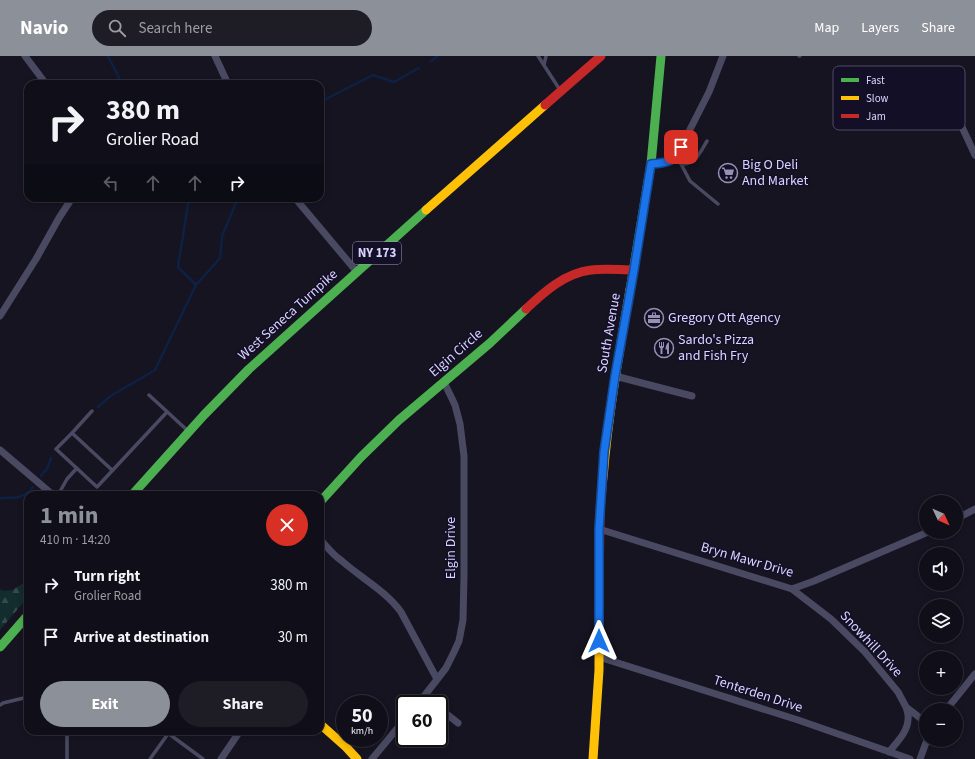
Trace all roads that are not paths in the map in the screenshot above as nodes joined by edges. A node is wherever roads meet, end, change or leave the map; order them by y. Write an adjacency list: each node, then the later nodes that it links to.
1 (25, 56): 9 (street)
2 (216, 56): 10 (street)
3 (538, 56): 8 (lane)
4 (546, 56): 8 (lane)
5 (723, 56): 15 (street)
6 (597, 57): 11 (main road, West Seneca Turnpike / NY 173)
7 (659, 58): 16 (main road, South Avenue)
8 (544, 65): 11 (lane)
9 (43, 80)
10 (225, 80)
11 (560, 91): 22 (main road, West Seneca Turnpike / NY 173)
12 (963, 130): 14 (street)
13 (707, 141): 17 (lane)
14 (975, 155)
15 (676, 157): 16 (street); 17 (lane)
16 (651, 164): 21 (main road, South Avenue)
17 (681, 164): 20 (lane)
18 (69, 202): 23 (street)
19 (298, 202): 22 (street)
20 (718, 204)
21 (634, 270): 24 (main road, South Avenue); 25 (main road, Elgin Circle)
22 (357, 272): 30 (main road, West Seneca Turnpike / NY 173)
23 (0, 316)
24 (615, 376): 27 (street); 41 (main road, South Avenue)
25 (444, 382): 38 (main road, Elgin Circle); 49 (street, Elgin Drive)
26 (149, 395): 29 (lane)
27 (692, 396)
28 (92, 411): 31 (lane)
29 (167, 412): 30 (lane); 34 (lane)
30 (189, 432): 37 (main road, West Seneca Turnpike / NY 173)
31 (72, 433): 33 (lane); 34 (lane)
32 (0, 450): 35 (street)
33 (77, 468): 34 (lane); 36 (lane)
34 (112, 470)
35 (48, 491)
36 (60, 491)
37 (136, 491)
38 (324, 497)
39 (975, 509): 40 (street)
40 (963, 515)
41 (599, 529): 44 (street, Bryn Mawr Drive); 47 (main road, South Avenue)
42 (919, 536): 44 (street, Bryn Mawr Drive)
43 (324, 544): 49 (street)
44 (792, 589): 54 (street, Snowhill Drive)
45 (24, 620): 46 (main road)
46 (0, 647)
47 (598, 657): 65 (street, Tenterden Drive); 72 (main road, South Avenue)
48 (975, 674): 52 (street)
49 (437, 679): 50 (street, Elgin Drive)
50 (425, 695)
51 (24, 698): 53 (lane)
52 (952, 703)
53 (0, 705)
54 (906, 707): 56 (street, Snowhill Drive); 65 (street)
55 (448, 715): 57 (street)
56 (919, 717)
57 (458, 723)
58 (324, 728): 70 (main road)
59 (396, 730): 71 (street)
60 (66, 735): 66 (lane)
61 (166, 735): 67 (lane)
62 (172, 735): 68 (lane)
63 (237, 735): 69 (street)
64 (924, 747): 74 (street)
65 (889, 752): 73 (street, Tenterden Drive)
66 (67, 759)
67 (150, 759)
68 (203, 759)
69 (221, 759)
70 (357, 759)
71 (372, 759)
72 (593, 759)
73 (910, 759)
74 (920, 759)

